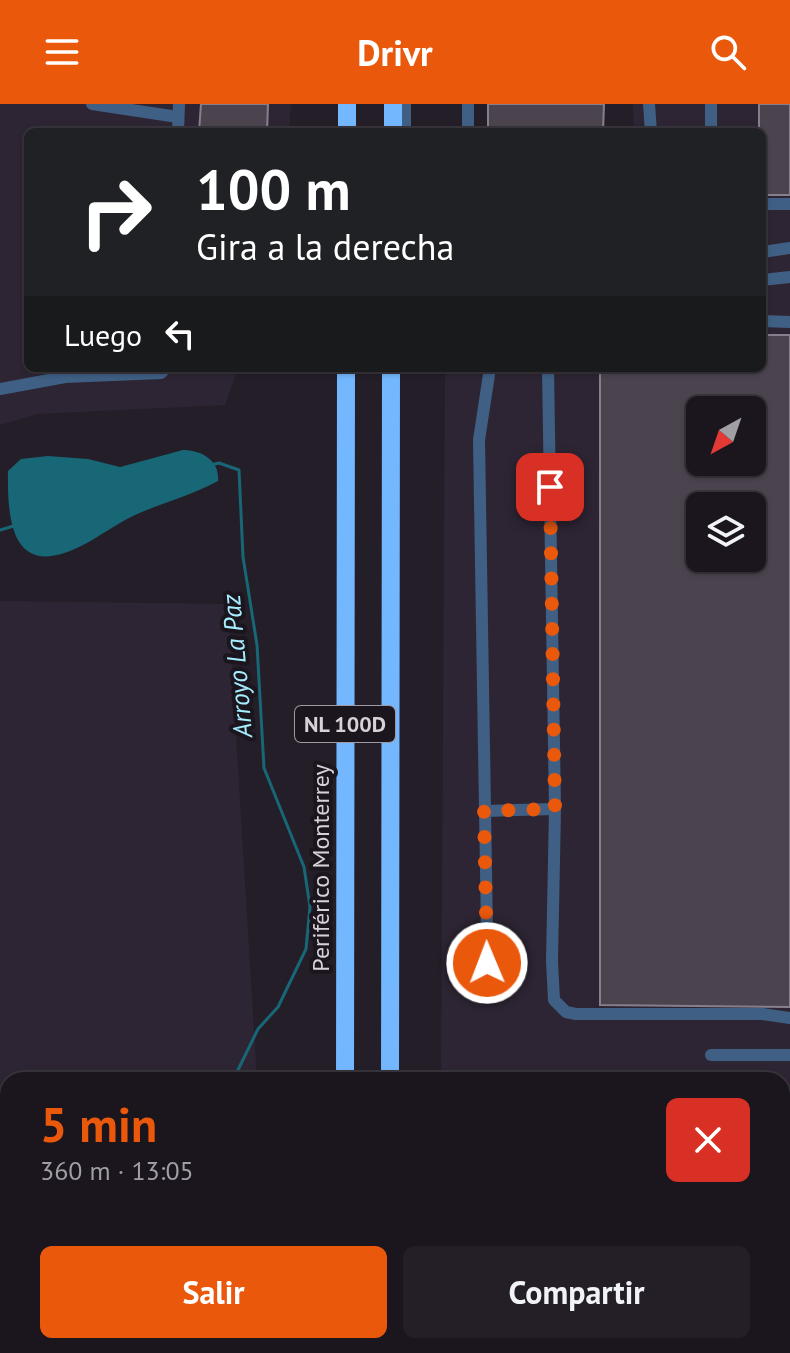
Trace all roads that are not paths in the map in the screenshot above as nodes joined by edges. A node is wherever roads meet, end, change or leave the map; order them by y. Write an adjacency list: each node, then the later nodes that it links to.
1 (92, 104): 8 (lane)
2 (347, 104): 9 (highway)
3 (393, 104): 10 (highway)
4 (405, 104): 11 (lane)
5 (468, 104): 12 (lane)
6 (649, 104): 13 (lane)
7 (711, 104): 14 (lane)
8 (179, 110)
9 (347, 128)
10 (393, 128)
11 (405, 128)
12 (468, 128)
13 (651, 128)
14 (711, 128)
15 (766, 204): 16 (lane)
16 (790, 204)
17 (790, 248): 18 (lane)
18 (766, 251)
19 (790, 277): 20 (lane)
20 (766, 280)
21 (766, 321): 22 (lane)
22 (790, 322)
23 (162, 372): 28 (lane)
24 (346, 372): 35 (highway, Periférico Monterrey / NL 100D)
25 (391, 372): 36 (highway, NL 100D)
26 (489, 372): 30 (lane)
27 (548, 372): 29 (lane)
28 (0, 389)
29 (555, 809): 30 (lane); 32 (lane)
30 (484, 811): 31 (lane)
31 (488, 993)
32 (790, 1018)
33 (711, 1055): 34 (lane)
34 (790, 1055)
35 (345, 1072)
36 (390, 1072)

